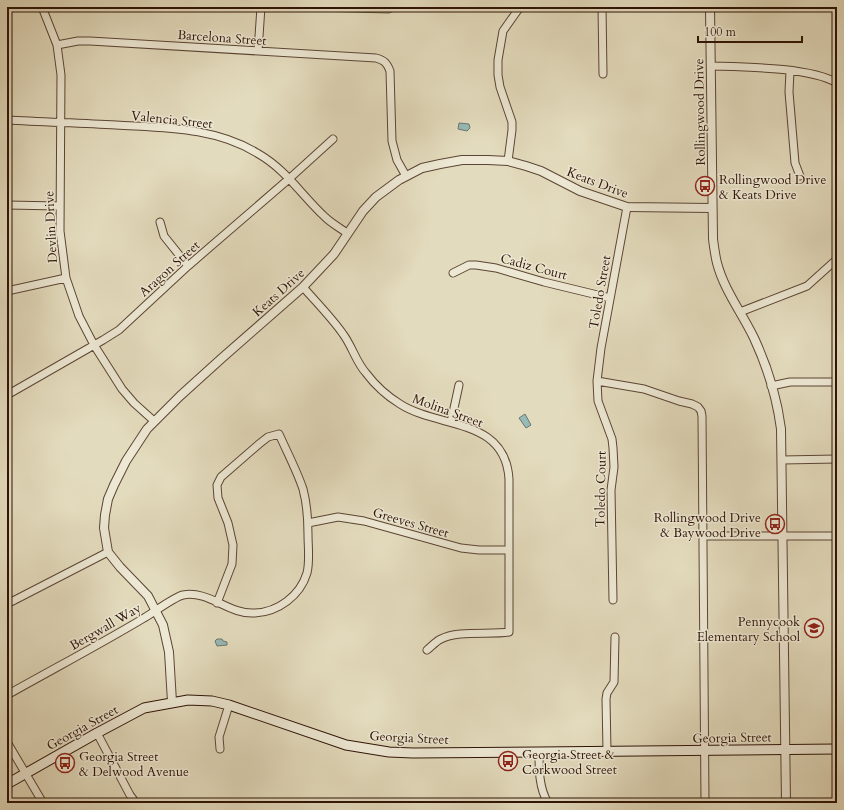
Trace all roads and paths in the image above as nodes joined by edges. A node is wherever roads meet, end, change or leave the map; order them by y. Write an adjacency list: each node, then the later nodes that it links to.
1 (42, 7): 6 (street, Devlin Drive)
2 (261, 7): 7 (street)
3 (520, 7): 15 (street)
4 (602, 7): 10 (street)
5 (710, 7): 8 (street, Rollingwood Drive)
6 (57, 45): 7 (street, Barcelona Street); 13 (street, Devlin Drive)
7 (258, 51): 16 (street, Barcelona Street)
8 (711, 66): 9 (street); 22 (street, Rollingwood Drive)
9 (790, 71): 11 (street); 17 (street)
10 (604, 74)
11 (837, 83)
12 (7, 120): 13 (street, Valencia Street)
13 (61, 123): 18 (street, Valencia Street); 20 (street, Devlin Drive)
14 (333, 138): 18 (street, Aragon Street)
15 (508, 162): 16 (street, Keats Drive); 21 (street, Keats Drive)
16 (406, 176): 24 (street, Keats Drive)
17 (800, 176)
18 (290, 178): 24 (street, Valencia Street); 26 (street, Aragon Street)
19 (7, 205): 20 (street)
20 (59, 206): 28 (street, Devlin Drive)
21 (626, 207): 22 (street, Keats Drive); 31 (street, Toledo Street)
22 (712, 208): 32 (street, Rollingwood Drive)
23 (160, 222): 26 (street)
24 (347, 233): 29 (street, Keats Drive)
25 (837, 259): 32 (street)
26 (188, 266): 33 (street, Aragon Street)
27 (453, 273): 31 (street, Cadiz Court)
28 (66, 278): 30 (street); 33 (street, Devlin Drive)
29 (303, 288): 39 (street, Keats Drive); 40 (street, Molina Street)
30 (7, 291)
31 (610, 298): 34 (street, Toledo Street)
32 (740, 312): 37 (street, Rollingwood Drive)
33 (94, 345): 38 (street, Aragon Street); 39 (street, Devlin Drive)
34 (597, 381): 44 (street); 49 (street, Toledo Court)
35 (837, 382): 37 (street)
36 (459, 385): 40 (street)
37 (771, 386): 42 (street, Rollingwood Drive)
38 (7, 394)
39 (154, 421): 48 (street, Keats Drive)
40 (451, 422): 47 (street, Molina Street)
41 (837, 459): 42 (street)
42 (782, 460): 45 (street, Rollingwood Drive)
43 (308, 523): 47 (street, Greeves Street); 50 (street, Bergwall Way); 50 (street, Bergwall Way)
44 (703, 536): 45 (street); 64 (street)
45 (782, 536): 46 (street); 61 (street, Rollingwood Drive)
46 (837, 536)
47 (508, 550): 54 (street, Molina Street)
48 (108, 552): 51 (street); 52 (street, Keats Drive)
49 (613, 600)
50 (217, 603): 52 (street, Bergwall Way)
51 (7, 604)
52 (156, 610): 55 (street, Bergwall Way); 56 (street, Keats Drive)
53 (615, 637): 63 (street)
54 (427, 650)
55 (7, 695)
56 (172, 702): 57 (main road, Georgia Street); 58 (main road, Georgia Street)
57 (229, 705): 60 (street); 65 (main road, Georgia Street)
58 (97, 733): 66 (main road, Georgia Street); 69 (street)
59 (7, 742): 66 (street)
60 (220, 749)
61 (785, 749): 62 (main road, Georgia Street); 64 (main road, Georgia Street); 72 (street, Rollingwood Drive)
62 (837, 749)
63 (606, 751): 64 (main road, Georgia Street); 65 (main road, Georgia Street)
64 (705, 751): 71 (street)
65 (539, 752): 70 (street)
66 (26, 774): 67 (main road, Georgia Street); 68 (street)
67 (7, 784)
68 (43, 803)
69 (136, 803)
70 (548, 803)
71 (705, 803)
72 (786, 803)

